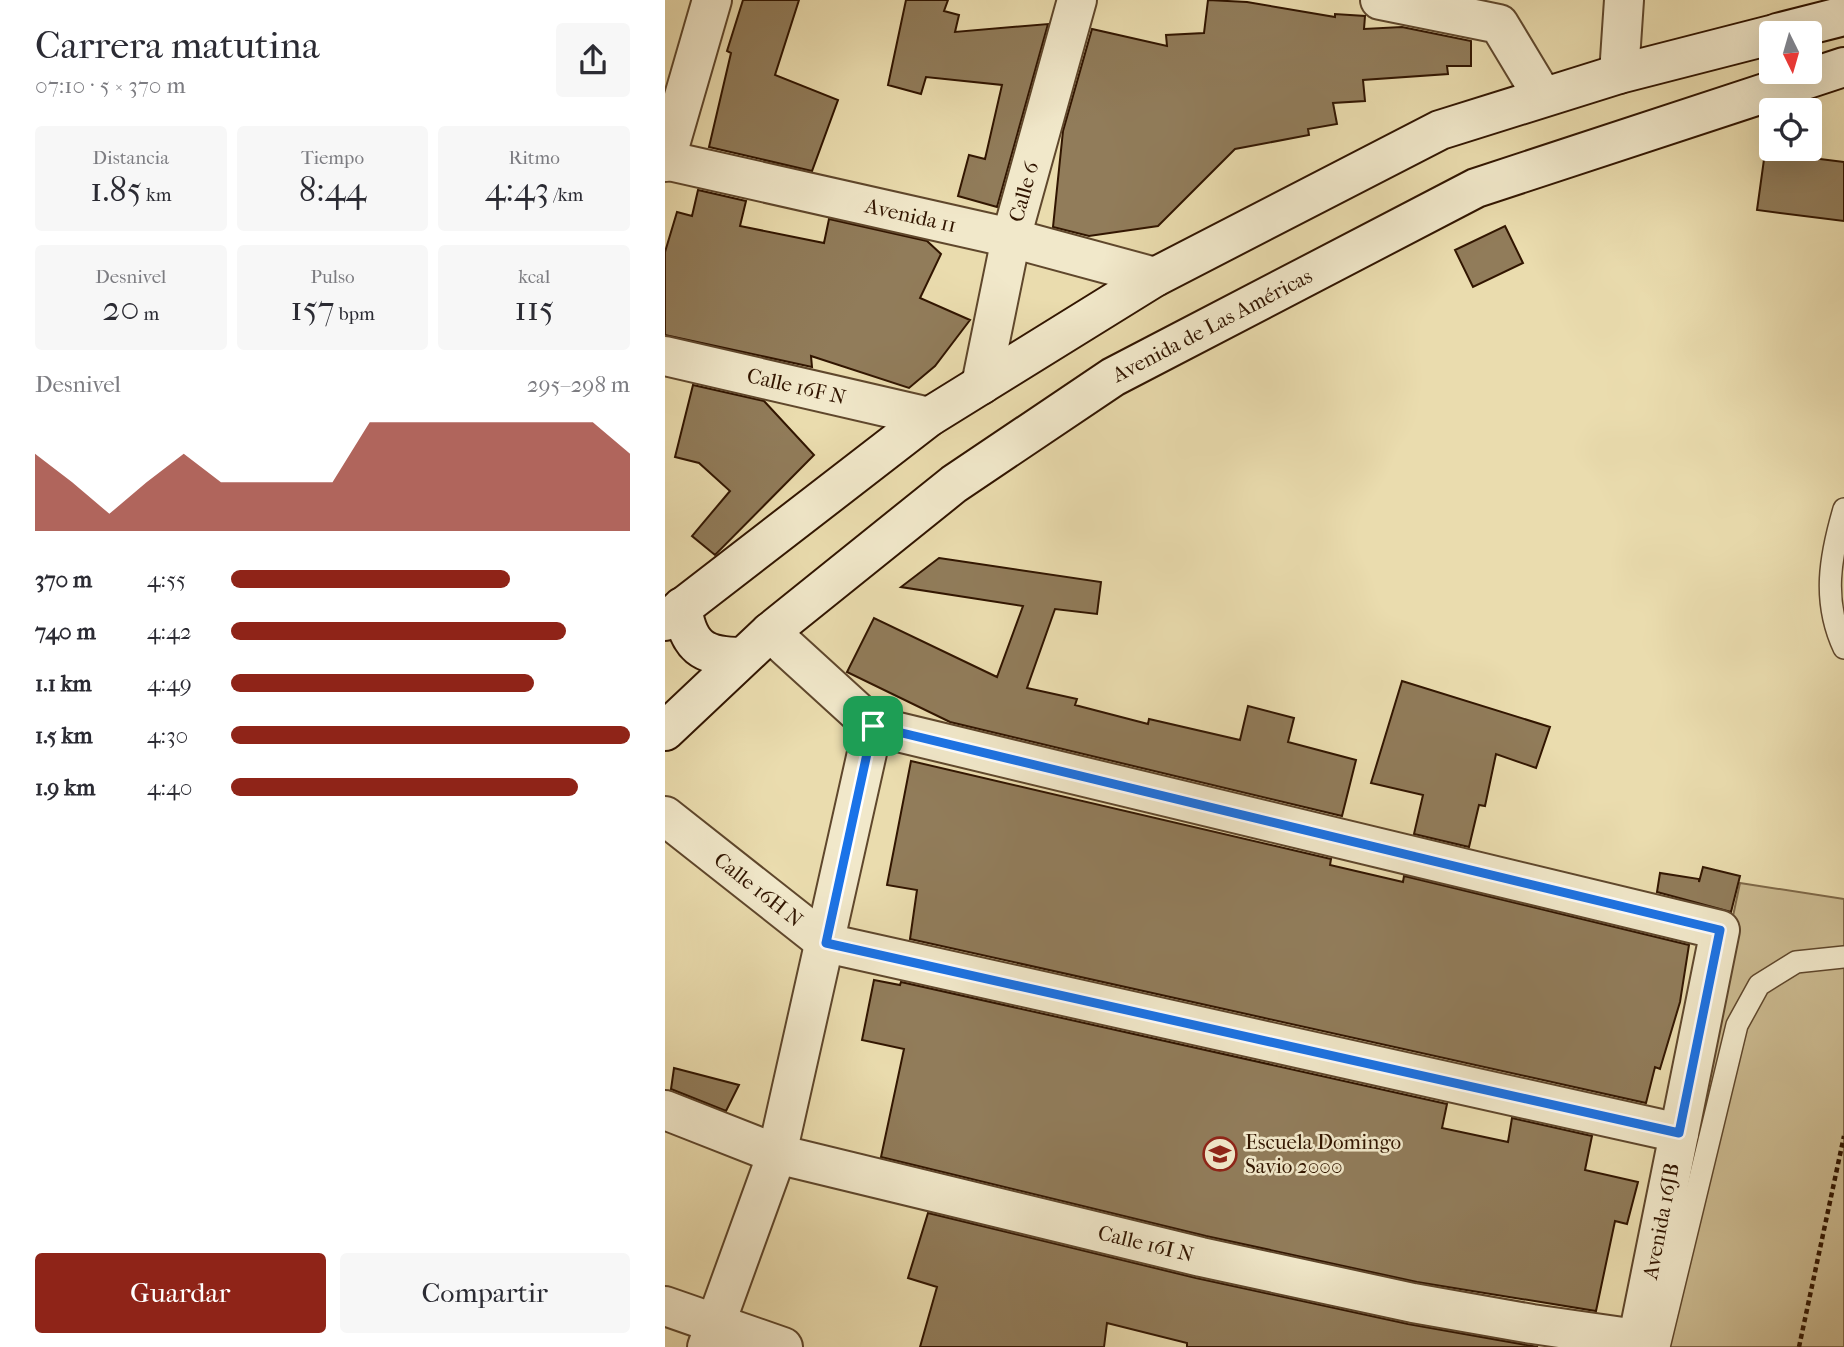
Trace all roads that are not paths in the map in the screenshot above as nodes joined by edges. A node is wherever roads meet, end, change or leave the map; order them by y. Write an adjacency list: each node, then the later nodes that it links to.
1 (712, 0): 11 (street)
2 (1077, 0): 12 (street, Calle 6)
3 (1380, 0): 10 (street)
4 (1623, 0): 9 (street)
5 (1844, 16): 6 (street)
6 (1822, 22)
7 (1759, 38): 9 (street)
8 (1844, 67): 19 (street, Avenida de Las Américas)
9 (1619, 75): 10 (street)
10 (1543, 97): 13 (street)
11 (665, 160): 12 (street, Avenida 11)
12 (1011, 238): 13 (street, Avenida 11); 15 (street, Calle 6)
13 (1154, 277): 15 (street)
14 (665, 356): 16 (street, Calle 16F N)
15 (981, 385): 16 (street)
16 (929, 417): 18 (street)
17 (1844, 509): 20 (lane)
18 (674, 614): 21 (street)
19 (770, 632): 21 (street, Avenida de Las Américas); 23 (street)
20 (1844, 648)
21 (741, 657): 24 (street, Avenida de Las Américas)
22 (665, 715): 24 (street)
23 (873, 726): 26 (street); 29 (street, Avenida 16JB)
24 (665, 731)
25 (665, 816): 26 (street, Calle 16H N)
26 (826, 943): 29 (street, Calle 16H N); 30 (street)
27 (1844, 957): 33 (lane)
28 (665, 1110): 30 (street, Calle 16I N)
29 (1679, 1133): 33 (street, Avenida 16JB)
30 (777, 1154): 32 (street); 33 (street, Calle 16I N)
31 (665, 1306): 32 (street)
32 (712, 1336): 34 (street)
33 (1644, 1344)
34 (783, 1347)

